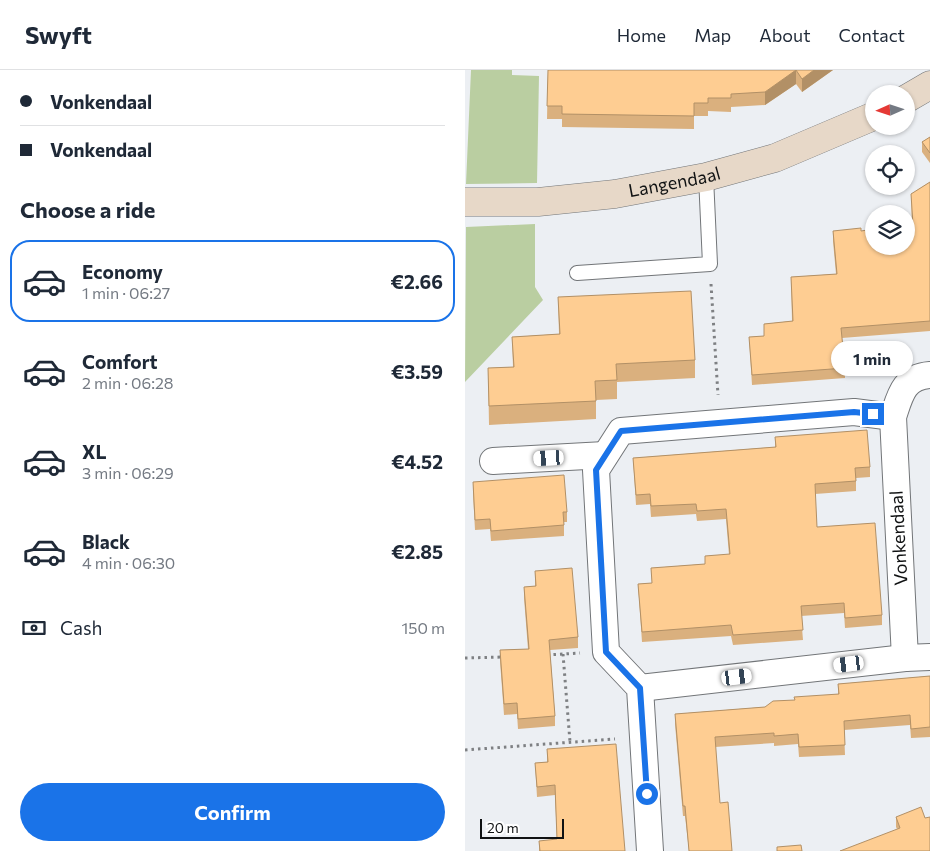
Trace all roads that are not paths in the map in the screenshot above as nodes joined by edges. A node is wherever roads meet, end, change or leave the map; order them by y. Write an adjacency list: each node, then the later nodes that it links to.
1 (930, 85): 2 (street)
2 (915, 94)
3 (865, 120): 4 (street, Langendaal)
4 (706, 177): 5 (street, Langendaal); 6 (lane)
5 (465, 202)
6 (577, 273)
7 (930, 375): 8 (street, Vonkendaal)
8 (893, 417): 9 (street); 11 (street, Vonkendaal)
9 (605, 455): 10 (street); 12 (street)
10 (493, 461)
11 (917, 657): 12 (street, Vonkendaal)
12 (640, 688): 13 (street)
13 (650, 851)

